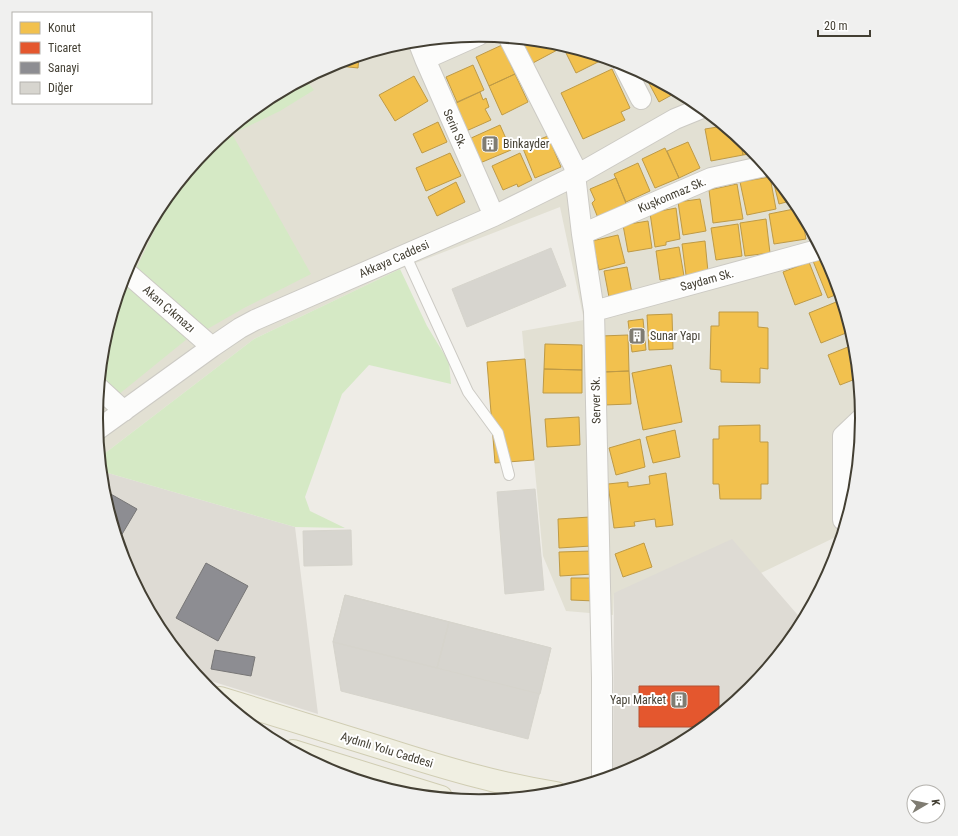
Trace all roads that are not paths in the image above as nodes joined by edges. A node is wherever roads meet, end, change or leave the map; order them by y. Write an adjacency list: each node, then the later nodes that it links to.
1 (446, 44): 3 (street)
2 (512, 44): 8 (street, Server Sk.)
3 (422, 50): 9 (street, Serin Sk.)
4 (628, 73): 5 (street)
5 (641, 99)
6 (696, 111): 8 (street, Akkaya Caddesi)
7 (759, 167): 10 (street, Kuşkonmaz Sk.)
8 (575, 176): 9 (street, Akkaya Caddesi); 10 (street, Server Sk.)
9 (494, 216): 12 (street, Akkaya Caddesi)
10 (582, 234): 14 (street, Server Sk.)
11 (815, 251): 14 (street, Saydam Sk.)
12 (405, 254): 15 (street, Akkaya Caddesi); 20 (lane)
13 (131, 276): 15 (street, Akan Çıkmazı)
14 (594, 311): 24 (street, Server Sk.)
15 (212, 347): 17 (street, Akkaya Caddesi)
16 (104, 393): 17 (street)
17 (124, 411): 19 (street, Akkaya Caddesi)
18 (855, 425): 21 (street)
19 (103, 426)
20 (509, 475)
21 (843, 511)
22 (232, 702): 26 (main road, Aydınlı Yolu Caddesi)
23 (328, 762): 25 (main road)
24 (602, 773)
25 (412, 788)
26 (534, 790)

